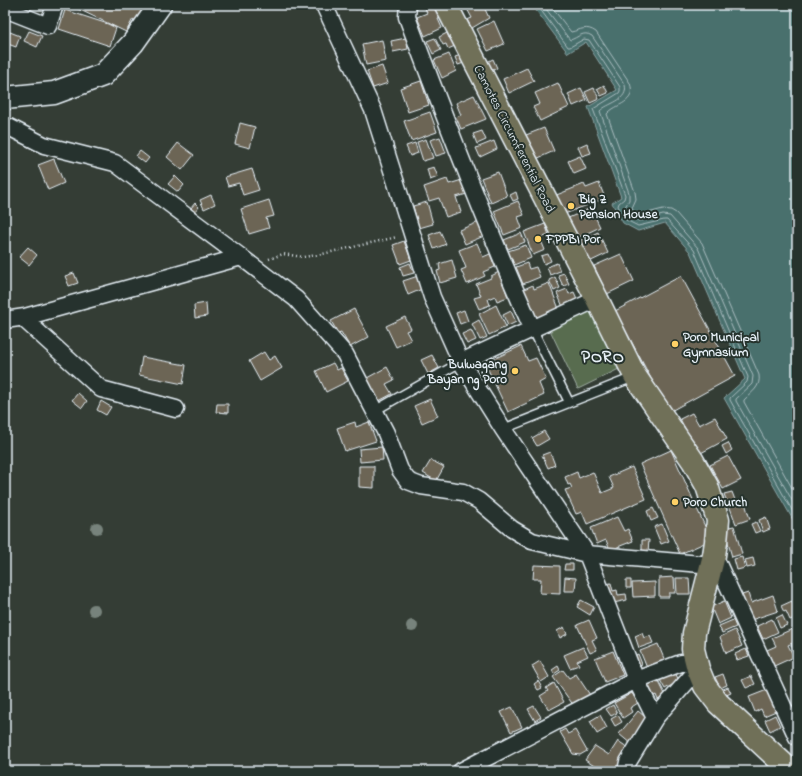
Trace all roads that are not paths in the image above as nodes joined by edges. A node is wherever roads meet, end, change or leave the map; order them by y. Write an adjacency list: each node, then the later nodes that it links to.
1 (55, 5): 6 (street)
2 (160, 5): 7 (street)
3 (324, 5): 14 (street)
4 (408, 5): 13 (street)
5 (446, 5): 10 (main road, Camotes Circumferential Road)
6 (5, 9)
7 (5, 98)
8 (5, 125): 9 (street)
9 (246, 261): 11 (street); 18 (street)
10 (597, 299): 13 (street); 15 (main road, Camotes Circumferential Road)
11 (26, 317): 12 (street); 17 (street)
12 (5, 320)
13 (532, 328): 14 (street); 16 (lane)
14 (461, 362): 18 (lane); 19 (street)
15 (635, 376): 16 (lane); 21 (main road, Camotes Circumferential Road)
16 (569, 402): 19 (lane)
17 (176, 409)
18 (374, 411): 20 (street)
19 (503, 429): 20 (street)
20 (587, 554): 21 (street); 23 (street)
21 (713, 560): 22 (main road, Camotes Circumferential Road); 25 (street)
22 (697, 666): 23 (street); 24 (street); 28 (main road, Camotes Circumferential Road)
23 (636, 680): 24 (street); 26 (street)
24 (655, 718): 27 (street)
25 (797, 738)
26 (461, 771)
27 (626, 771)
28 (791, 771)

